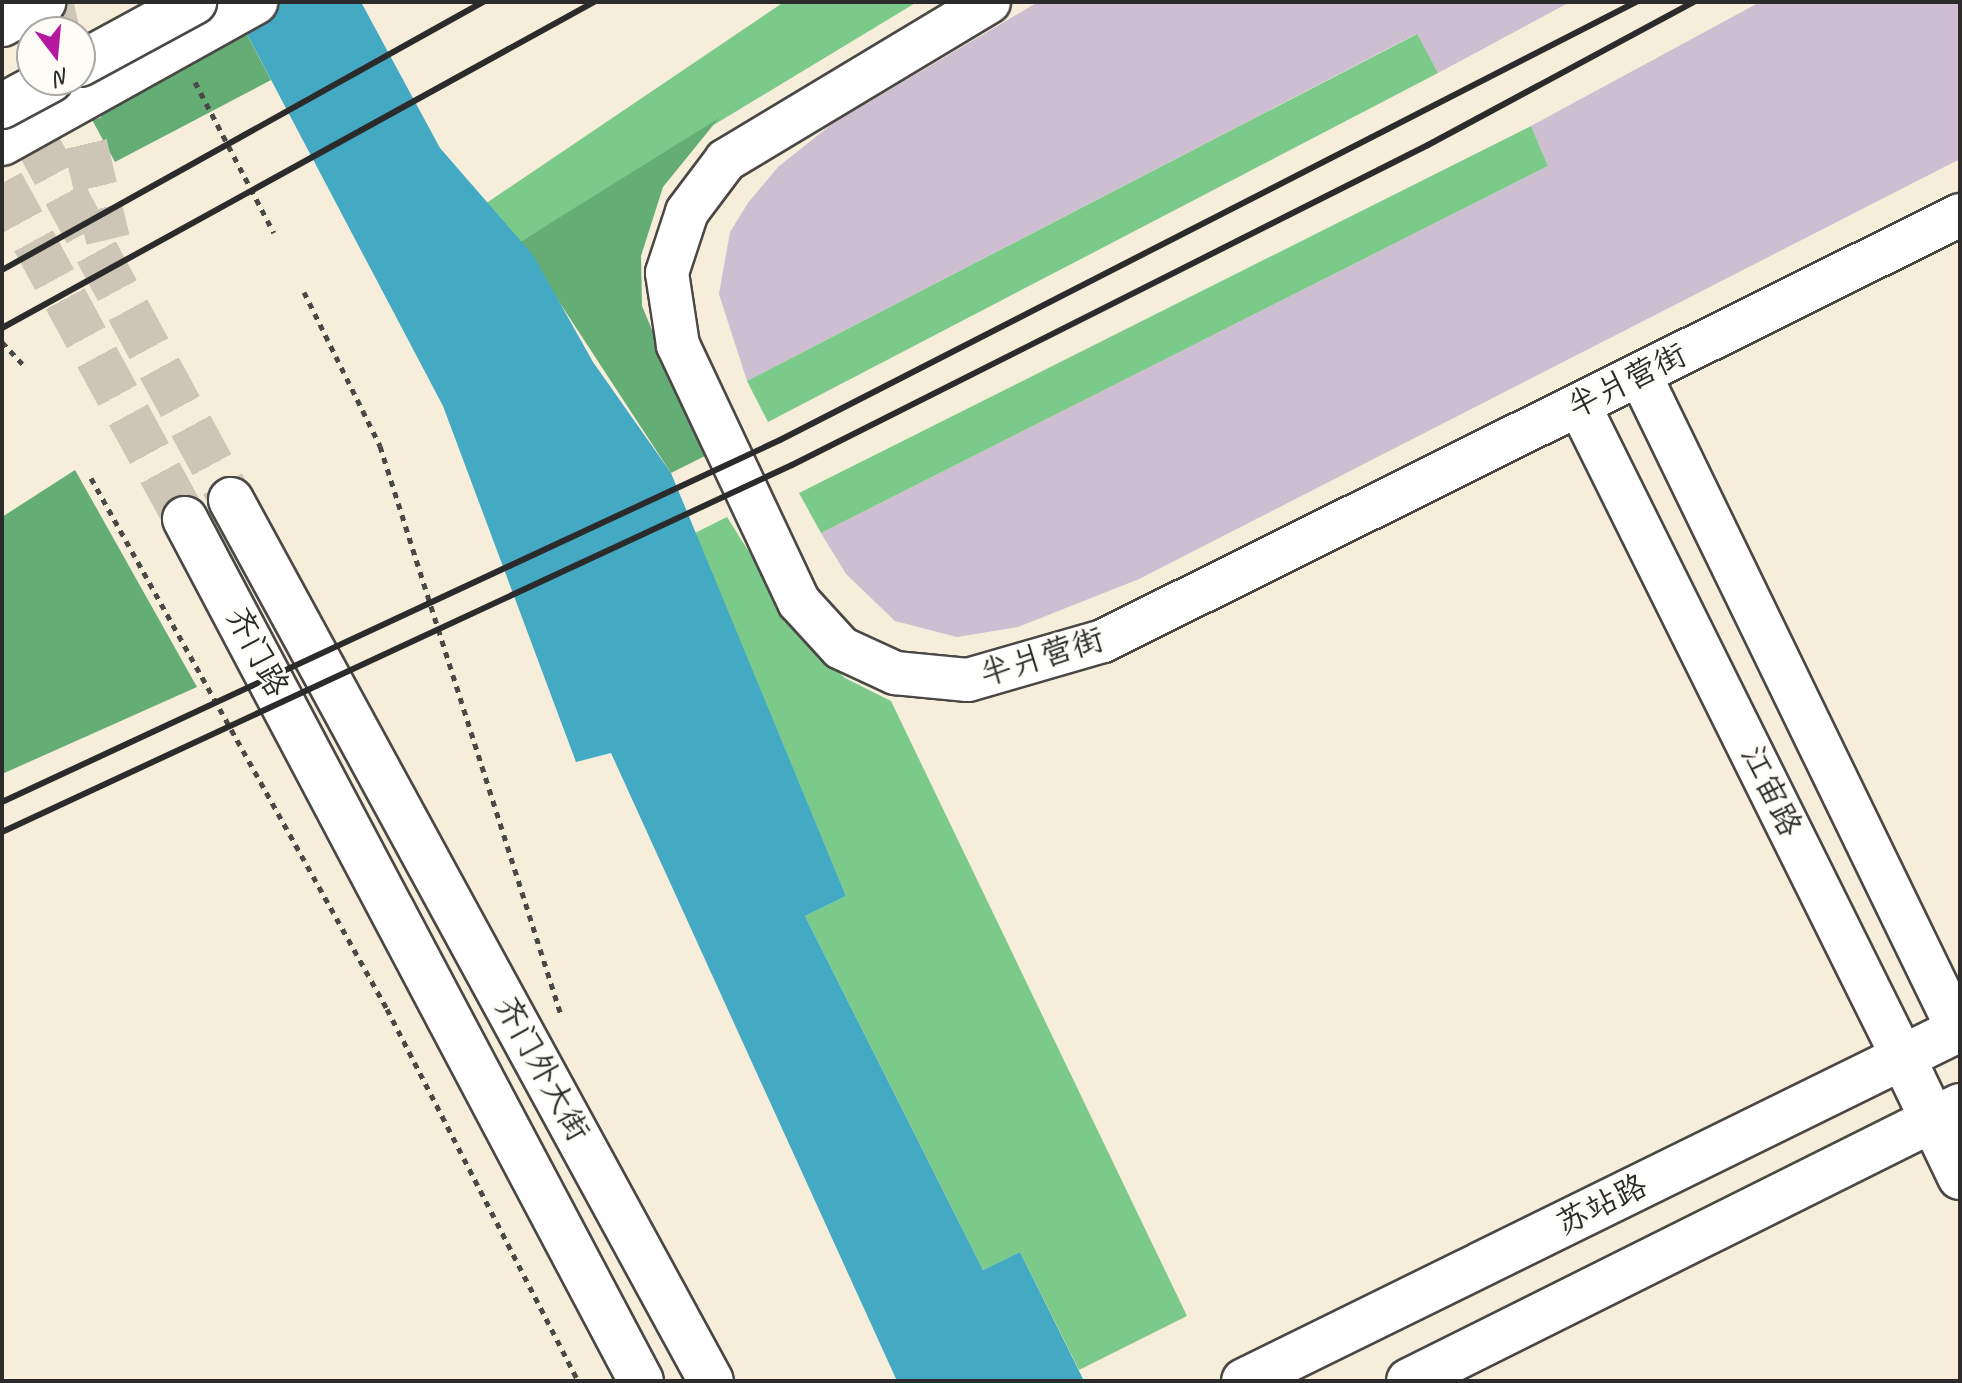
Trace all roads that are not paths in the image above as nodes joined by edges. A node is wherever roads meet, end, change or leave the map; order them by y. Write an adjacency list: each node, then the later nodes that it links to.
1 (43, 2): 5 (main road, bridge)
2 (255, 2): 4 (main road)
3 (989, 2): 13 (street, 半爿营街)
4 (206, 12): 6 (main road, bridge)
5 (2, 24)
6 (96, 68)
7 (29, 96): 9 (main road, bridge)
8 (55, 96): 10 (main road)
9 (2, 106)
10 (2, 143)
11 (1960, 215): 12 (street, 半爿营街)
12 (1640, 375): 13 (street, 半爿营街); 18 (street, 江宙路)
13 (1579, 405): 19 (street, 江宙路)
14 (231, 500): 16 (main road, 齐门路)
15 (185, 519): 17 (main road, 齐门路)
16 (372, 758): 23 (main road, 齐门外大街)
17 (329, 784): 22 (main road, 齐门外大街)
18 (1959, 1031): 19 (main road, 苏站路)
19 (1903, 1058): 20 (main road, 江宙路); 24 (main road, 苏站路)
20 (1946, 1112): 21 (main road, 江宙路); 25 (main road)
21 (1960, 1177)
22 (641, 1381)
23 (711, 1381)
24 (1244, 1381)
25 (1409, 1381)

